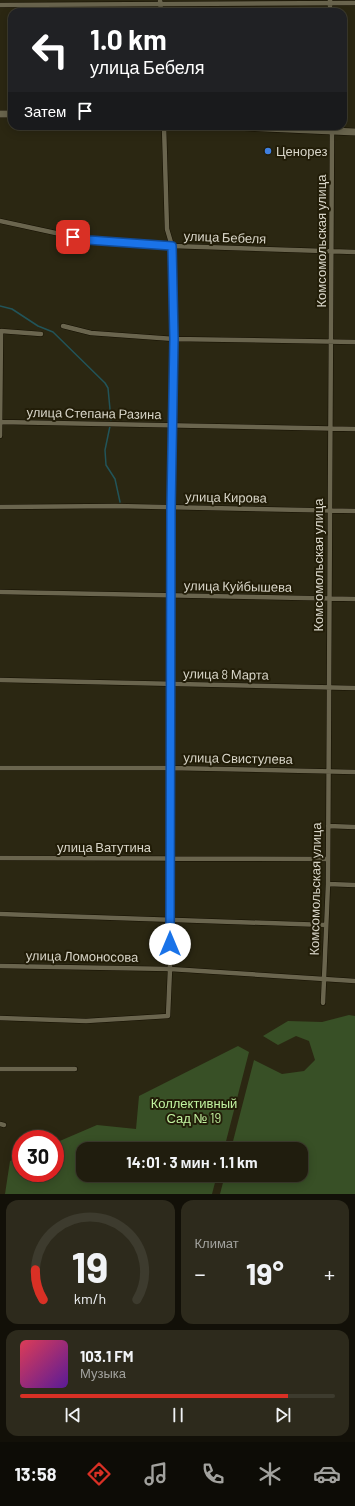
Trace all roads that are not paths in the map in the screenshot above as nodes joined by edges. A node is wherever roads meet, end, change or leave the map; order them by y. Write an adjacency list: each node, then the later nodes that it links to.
1 (330, 1): 2 (street); 3 (street)
2 (160, 2): 4 (street)
3 (355, 3)
4 (0, 5)
5 (164, 130): 10 (street)
6 (332, 130): 11 (street, Комсомольская улица)
7 (344, 130): 8 (street)
8 (355, 132)
9 (0, 222): 10 (street, улица Бебеля)
10 (172, 246): 11 (street, улица Бебеля); 15 (street)
11 (332, 251): 12 (street, улица Бебеля); 16 (street, Комсомольская улица)
12 (355, 252)
13 (63, 326): 15 (street)
14 (41, 334): 18 (street)
15 (174, 339): 16 (street); 19 (street)
16 (331, 342): 17 (street); 20 (street, Комсомольская улица)
17 (355, 342)
18 (1, 422): 19 (street, улица Степана Разина); 22 (street)
19 (173, 425): 20 (street, улица Степана Разина); 24 (street)
20 (331, 428): 21 (street, улица Степана Разина); 25 (street, Комсомольская улица)
21 (355, 429)
22 (0, 436)
23 (0, 507): 24 (street, улица Кирова)
24 (171, 508): 25 (street, улица Кирова); 28 (street)
25 (329, 510): 26 (street, улица Кирова); 29 (street, Комсомольская улица)
26 (355, 510)
27 (0, 592): 28 (street, улица Куйбышева)
28 (170, 596): 29 (street, улица Куйбышева); 32 (street)
29 (329, 598): 30 (street, улица Куйбышева); 33 (street, Комсомольская улица)
30 (355, 599)
31 (0, 680): 32 (street, улица 8 Марта)
32 (170, 684): 33 (street, улица 8 Марта); 36 (street)
33 (328, 688): 34 (street, улица 8 Марта); 37 (street, Комсомольская улица)
34 (355, 688)
35 (0, 768): 36 (street, улица Свистулева)
36 (170, 768): 37 (street, улица Свистулева); 42 (street)
37 (328, 771): 38 (street, улица Свистулева); 39 (street, Комсомольская улица)
38 (355, 772)
39 (328, 826): 40 (street); 43 (street, Комсомольская улица)
40 (355, 827)
41 (0, 858): 42 (street, улица Ватутина)
42 (169, 858): 43 (street, улица Ватутина); 47 (street)
43 (327, 859): 44 (street, Комсомольская улица)
44 (328, 884): 45 (street); 48 (street, Комсомольская улица)
45 (355, 885)
46 (0, 914): 47 (street)
47 (170, 919): 48 (street); 50 (street)
48 (326, 925): 51 (street, Комсомольская улица)
49 (0, 966): 50 (street, улица Ломоносова)
50 (170, 969): 51 (street, улица Ломоносова); 54 (street)
51 (324, 979): 52 (street, улица Ломоносова); 53 (street, Комсомольская улица)
52 (355, 982)
53 (323, 1004)
54 (0, 1018)
55 (0, 1069): 56 (street)
56 (75, 1069)

